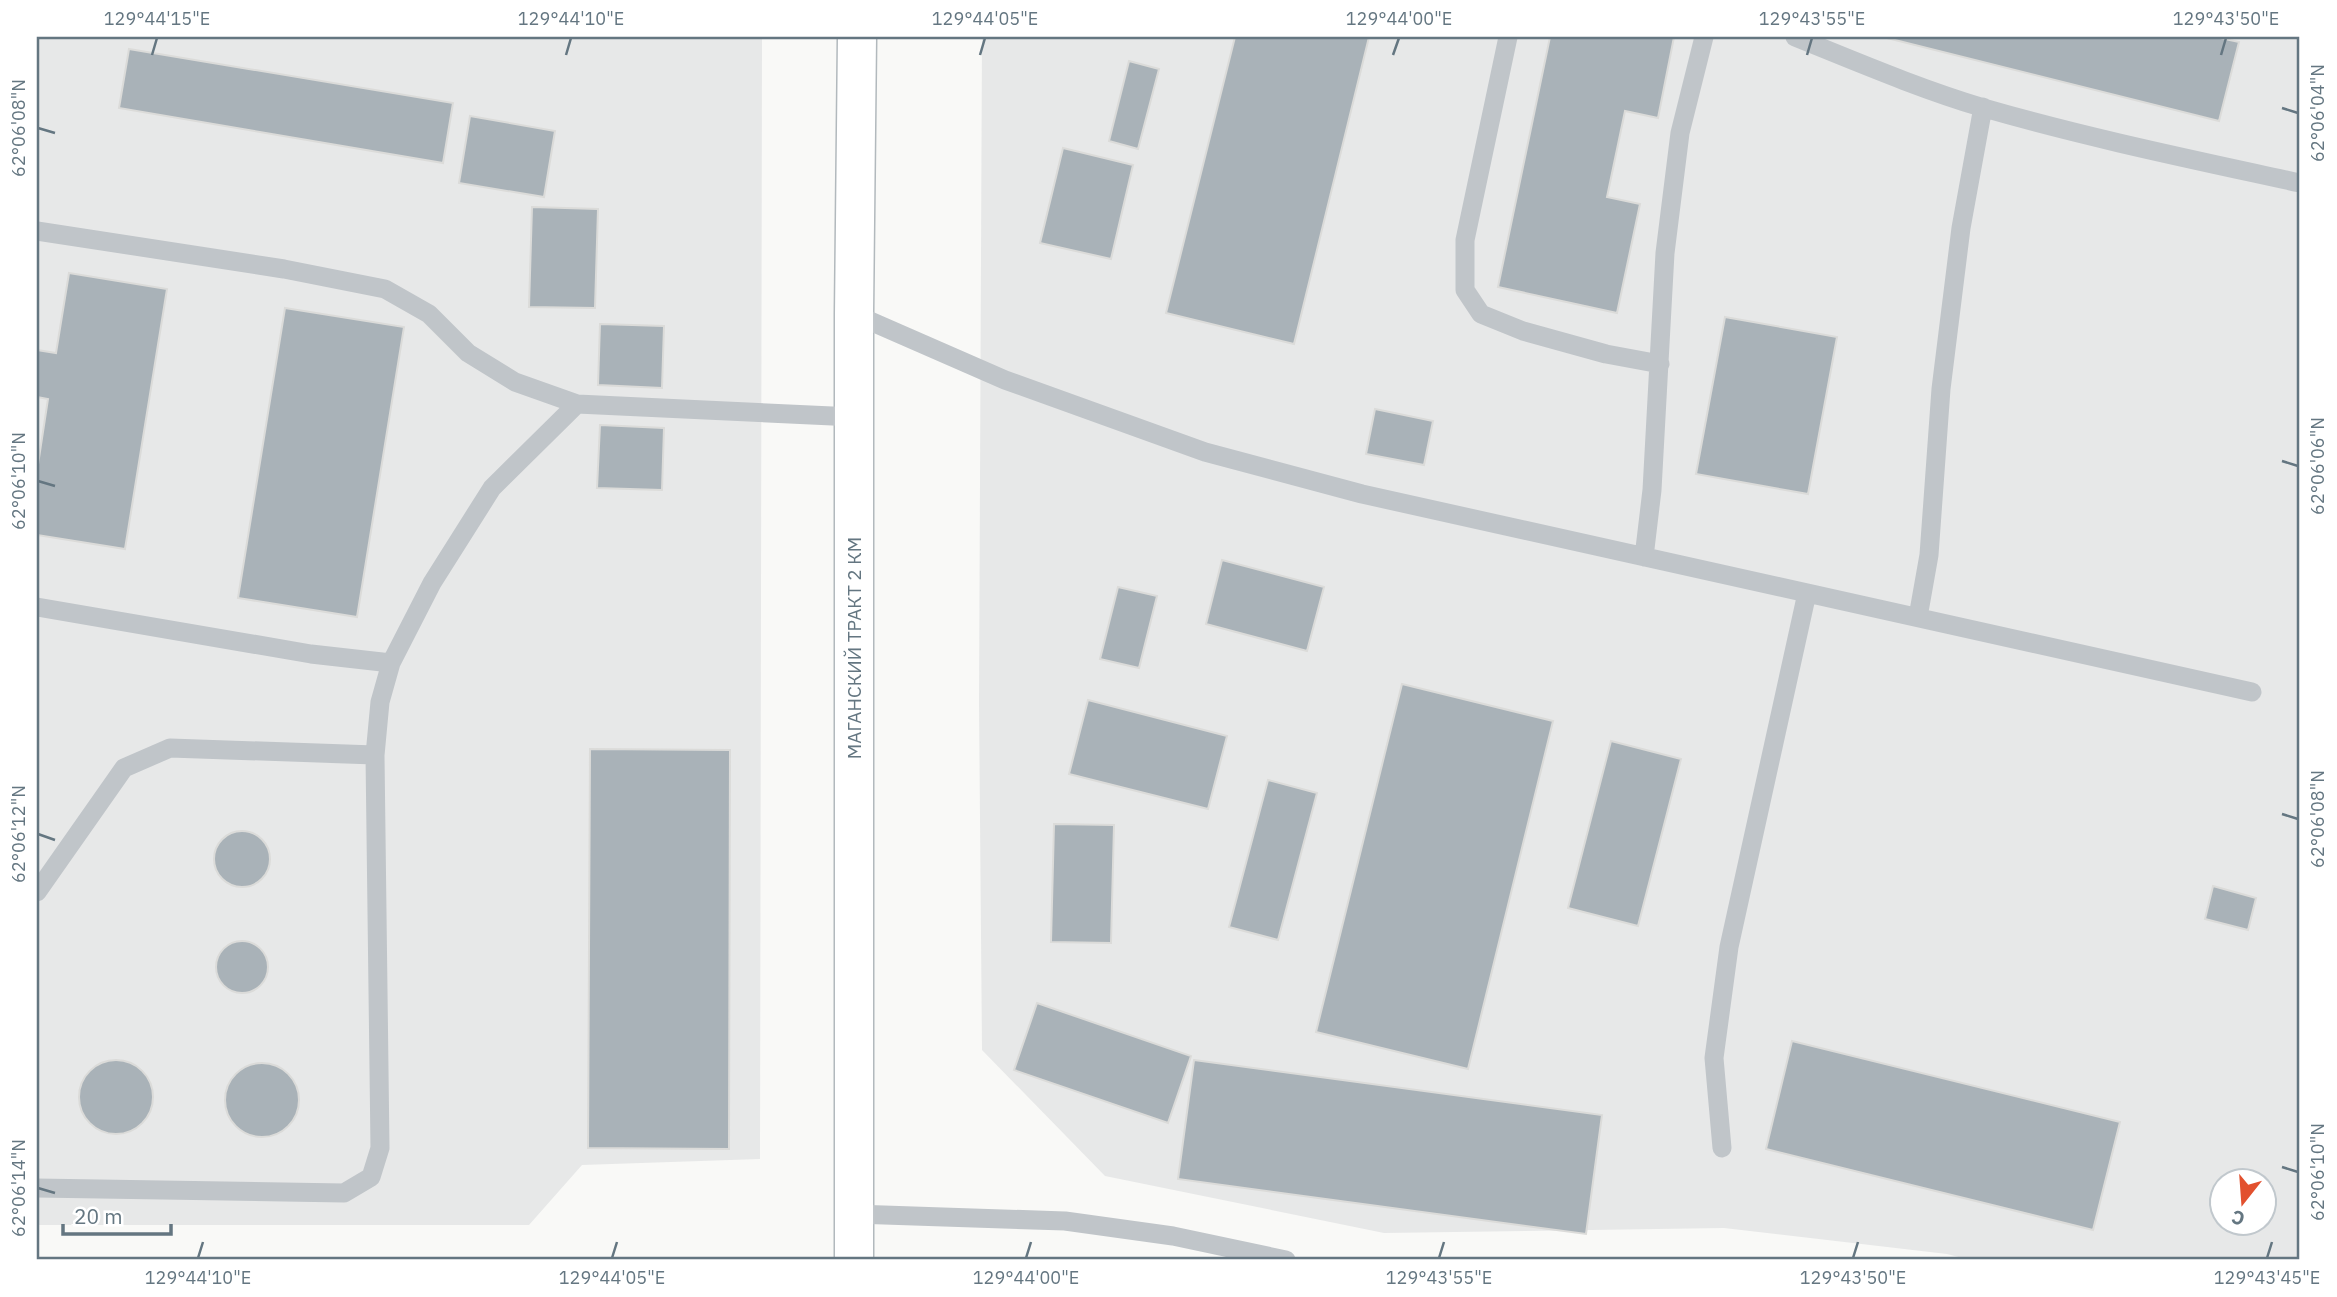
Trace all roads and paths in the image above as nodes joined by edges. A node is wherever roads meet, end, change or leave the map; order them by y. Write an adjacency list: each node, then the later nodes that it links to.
1 (857, 37): 8 (main road, МАГАНСКИЙ ТРАКТ 2 КМ)
2 (1508, 37): 9 (lane)
3 (1704, 37): 9 (lane)
4 (1795, 37): 5 (lane)
5 (1983, 107): 6 (lane); 15 (lane)
6 (2300, 183)
7 (37, 231): 10 (lane)
8 (854, 314): 11 (main road, МАГАНСКИЙ ТРАКТ 2 КМ); 12 (lane)
9 (1660, 364): 12 (lane)
10 (577, 404): 11 (lane); 16 (lane)
11 (854, 417): 22 (main road, МАГАНСКИЙ ТРАКТ 2 КМ)
12 (1644, 557): 13 (lane)
13 (1807, 593): 15 (lane); 20 (lane)
14 (37, 607): 16 (lane)
15 (1918, 617): 17 (lane)
16 (391, 663): 18 (lane)
17 (2252, 692)
18 (375, 755): 19 (lane); 21 (lane)
19 (37, 892)
20 (1722, 1148)
21 (37, 1188)
22 (854, 1214): 23 (main road, МАГАНСКИЙ ТРАКТ 2 КМ); 24 (lane)
23 (854, 1260)
24 (1286, 1260)

